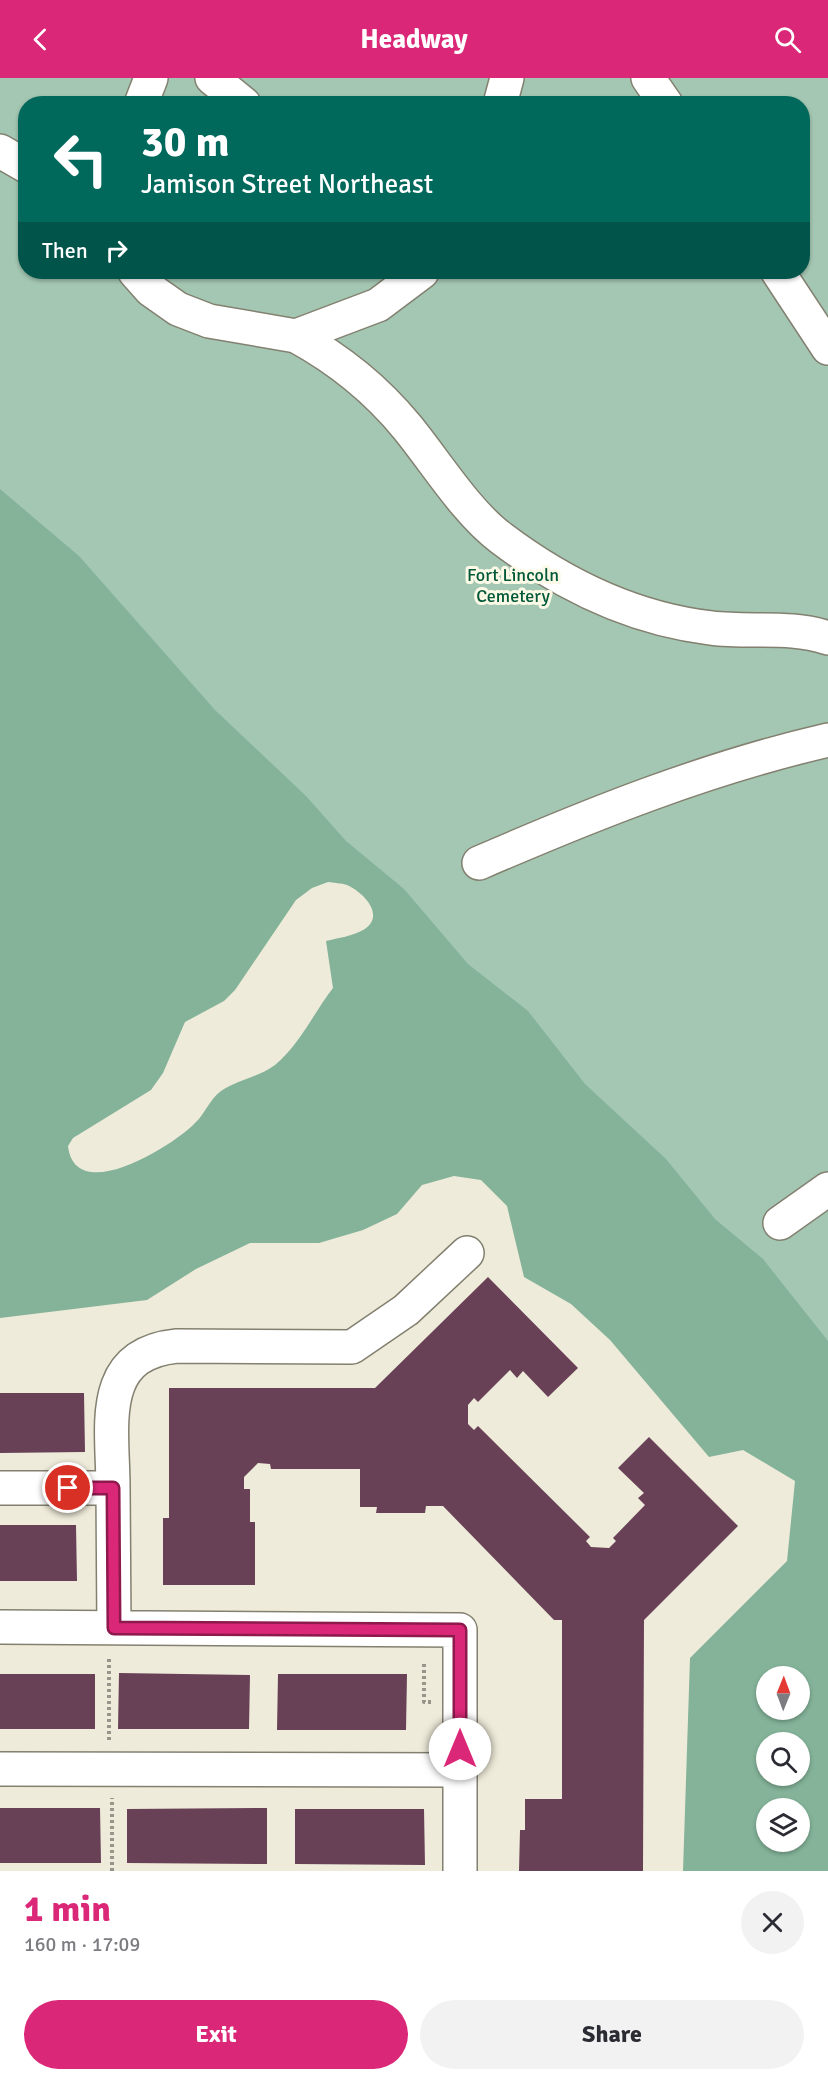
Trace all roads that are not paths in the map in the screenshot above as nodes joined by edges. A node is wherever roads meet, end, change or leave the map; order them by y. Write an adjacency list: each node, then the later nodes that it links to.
1 (151, 78): 5 (street)
2 (212, 78): 6 (street)
3 (507, 78): 7 (street)
4 (648, 78): 8 (street)
5 (144, 96)
6 (234, 96)
7 (502, 96)
8 (660, 96)
9 (0, 151): 10 (street)
10 (18, 161)
11 (141, 279): 14 (street)
12 (413, 279): 14 (street)
13 (783, 279): 15 (street)
14 (296, 336): 16 (street)
15 (828, 348)
16 (825, 632)
17 (828, 740): 18 (street)
18 (479, 863)
19 (828, 1189): 20 (street)
20 (780, 1223)
21 (467, 1253): 23 (street)
22 (0, 1488): 23 (street)
23 (113, 1488): 25 (street)
24 (0, 1627): 25 (street)
25 (114, 1628): 27 (street)
26 (0, 1769): 27 (street)
27 (459, 1770): 28 (street)
28 (460, 1871)

